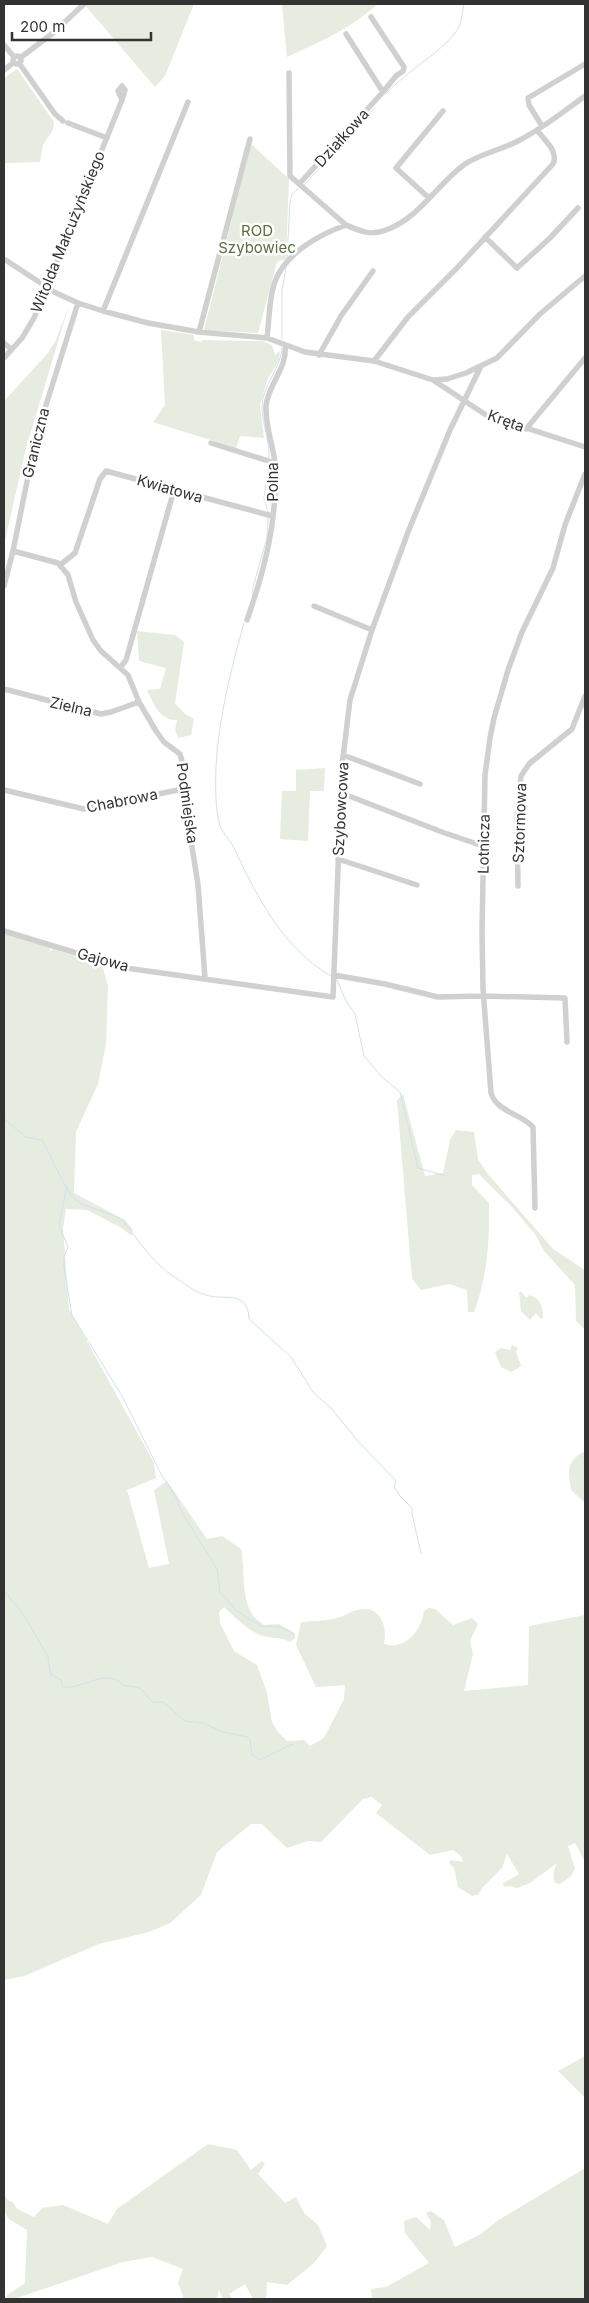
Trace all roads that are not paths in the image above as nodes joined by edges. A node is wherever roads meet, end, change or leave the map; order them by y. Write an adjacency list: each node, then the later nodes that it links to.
1 (83, 5): 5 (street)
2 (371, 17): 9 (street, Działkowa)
3 (346, 34): 9 (street)
4 (4, 45): 5 (street)
5 (17, 60): 7 (street); 15 (street)
6 (585, 64): 14 (street)
7 (4, 70)
8 (289, 73): 17 (street, Działkowa)
9 (383, 92): 17 (street, Działkowa)
10 (585, 96): 14 (street)
11 (122, 100): 15 (street, Witolda Małcużyńskiego)
12 (188, 102): 28 (street)
13 (443, 111): 18 (street)
14 (540, 128): 18 (street); 21 (street)
15 (107, 138): 26 (street, Witolda Małcużyńskiego)
16 (250, 139): 29 (street)
17 (302, 186): 20 (street, Działkowa)
18 (429, 198): 20 (street)
19 (578, 208): 21 (street)
20 (346, 225): 30 (street)
21 (485, 237): 37 (street)
22 (6, 261): 23 (street); 26 (street)
23 (4, 268)
24 (373, 271): 34 (street)
25 (585, 276): 38 (street)
26 (46, 287): 27 (street); 33 (street, Witolda Małcużyńskiego)
27 (78, 303): 28 (street); 48 (street, Graniczna)
28 (103, 311): 29 (street)
29 (199, 332): 30 (street)
30 (267, 338): 32 (street)
31 (4, 342): 33 (street)
32 (285, 345): 34 (street); 44 (street, Polna)
33 (11, 349): 35 (street, Witolda Małcużyńskiego)
34 (319, 355): 37 (street)
35 (4, 358)
36 (585, 358): 41 (street)
37 (374, 361): 39 (street)
38 (480, 368): 39 (street); 40 (street)
39 (433, 380): 40 (street, Kręta)
40 (464, 402): 41 (street, Kręta); 53 (street, Szybowcowa)
41 (526, 429): 43 (street, Kręta)
42 (211, 444): 44 (street)
43 (585, 447)
44 (274, 463): 47 (street, Polna)
45 (585, 474): 63 (street, Lotnicza)
46 (174, 490): 47 (street, Kwiatowa); 49 (street, Kwiatowa); 54 (street)
47 (272, 516): 52 (street, Polna)
48 (13, 551): 49 (street); 50 (street, Graniczna)
49 (60, 565): 54 (street, Podmiejska)
50 (4, 586)
51 (314, 606): 53 (street)
52 (247, 620)
53 (372, 630): 58 (street, Szybowcowa)
54 (120, 668): 57 (street, Podmiejska)
55 (4, 689): 57 (street, Zielna)
56 (585, 696): 66 (street, Sztormowa)
57 (139, 702): 60 (street, Podmiejska)
58 (343, 755): 59 (street); 62 (street, Szybowcowa)
59 (420, 784)
60 (183, 789): 61 (street, Chabrowa); 69 (street, Podmiejska)
61 (4, 790)
62 (341, 795): 63 (street); 64 (street, Szybowcowa)
63 (483, 846): 70 (street, Lotnicza)
64 (338, 859): 65 (street); 68 (street, Szybowcowa)
65 (417, 885)
66 (518, 886)
67 (4, 931): 69 (street, Gajowa)
68 (334, 975): 69 (street, Szybowcowa); 70 (street)
69 (205, 978)
70 (483, 996): 71 (street); 72 (street, Lotnicza)
71 (568, 1042)
72 (535, 1208)

